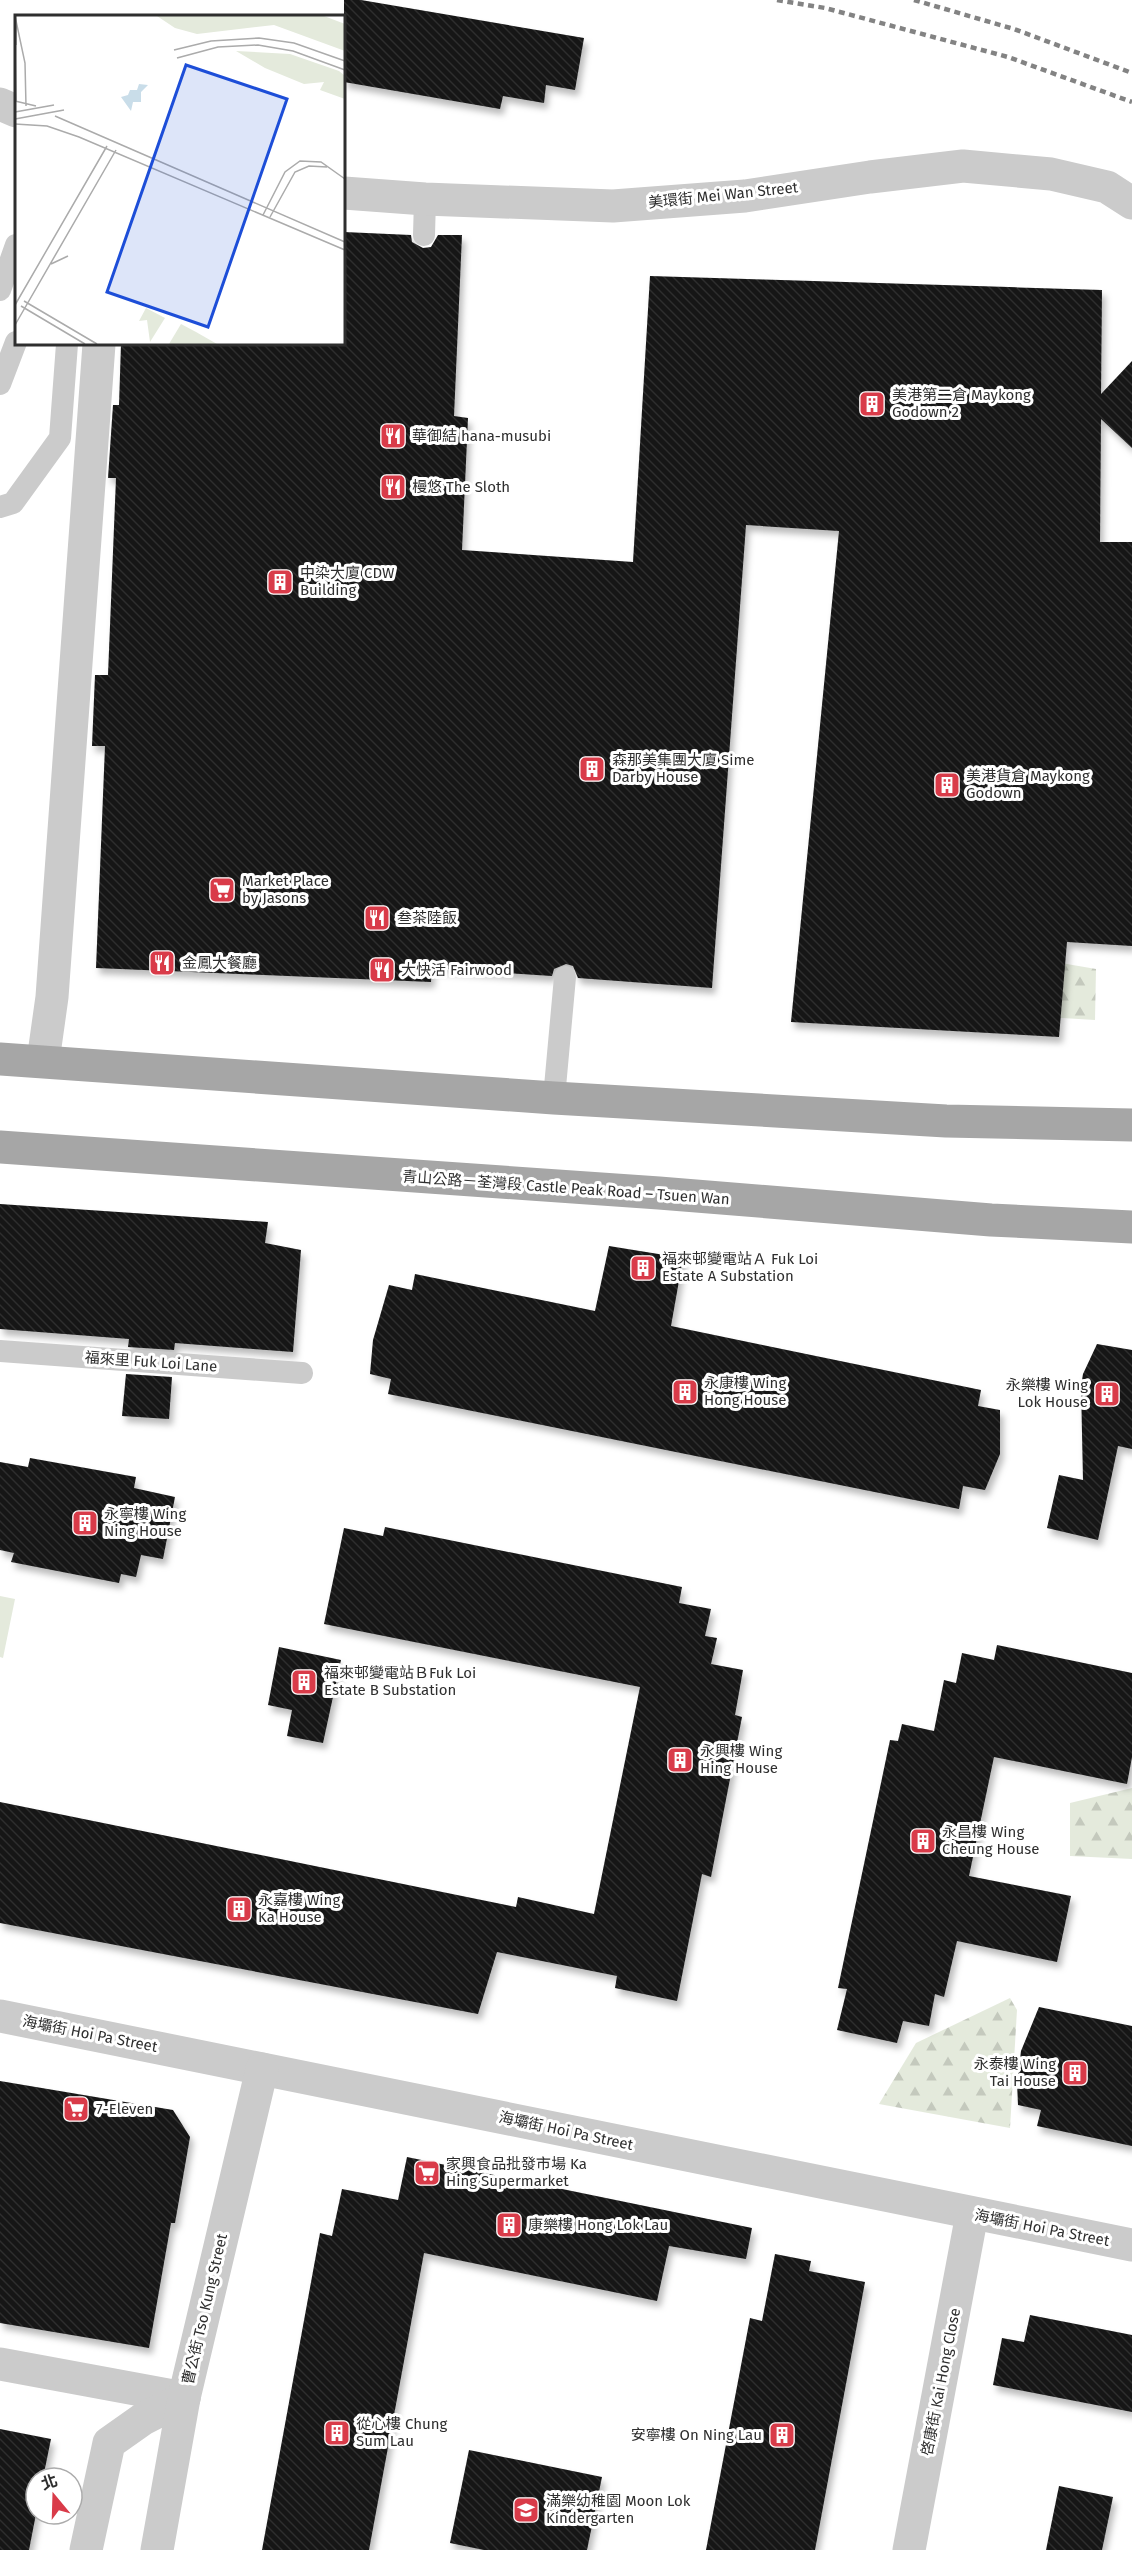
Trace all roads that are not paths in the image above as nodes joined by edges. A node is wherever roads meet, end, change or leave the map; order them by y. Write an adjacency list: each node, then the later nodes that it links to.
1 (0, 104): 2 (street)
2 (15, 111)
3 (345, 193): 4 (street, 美環街 Mei Wan Street)
4 (425, 199): 5 (street, 美環街 Mei Wan Street); 6 (lane)
5 (1132, 202)
6 (424, 235)
7 (15, 248): 8 (lane)
8 (0, 290)
9 (15, 345): 12 (lane)
10 (67, 345): 13 (lane)
11 (99, 345): 16 (street)
12 (0, 384)
13 (0, 507)
14 (565, 977): 17 (lane)
15 (0, 1059): 16 (main road)
16 (43, 1061): 17 (main road)
17 (554, 1098): 18 (main road)
18 (1132, 1125)
19 (0, 1147): 20 (main road, 青山公路－荃灣段 Castle Peak Road – Tsuen Wan)
20 (1132, 1227)
21 (0, 1351): 22 (lane, 福來里 Fuk Loi Lane)
22 (302, 1373)
23 (0, 2016): 24 (street, 海壩街 Hoi Pa Street)
24 (261, 2069): 25 (street, 海壩街 Hoi Pa Street); 28 (street, 曹公街 Tso Kung Street)
25 (972, 2214): 26 (street, 海壩街 Hoi Pa Street); 31 (street, 啓康街 Kai Hong Close)
26 (1132, 2245)
27 (0, 2364): 28 (street)
28 (184, 2398): 29 (street); 30 (street, 曹公街 Tso Kung Street)
29 (86, 2550)
30 (157, 2550)
31 (909, 2550)

